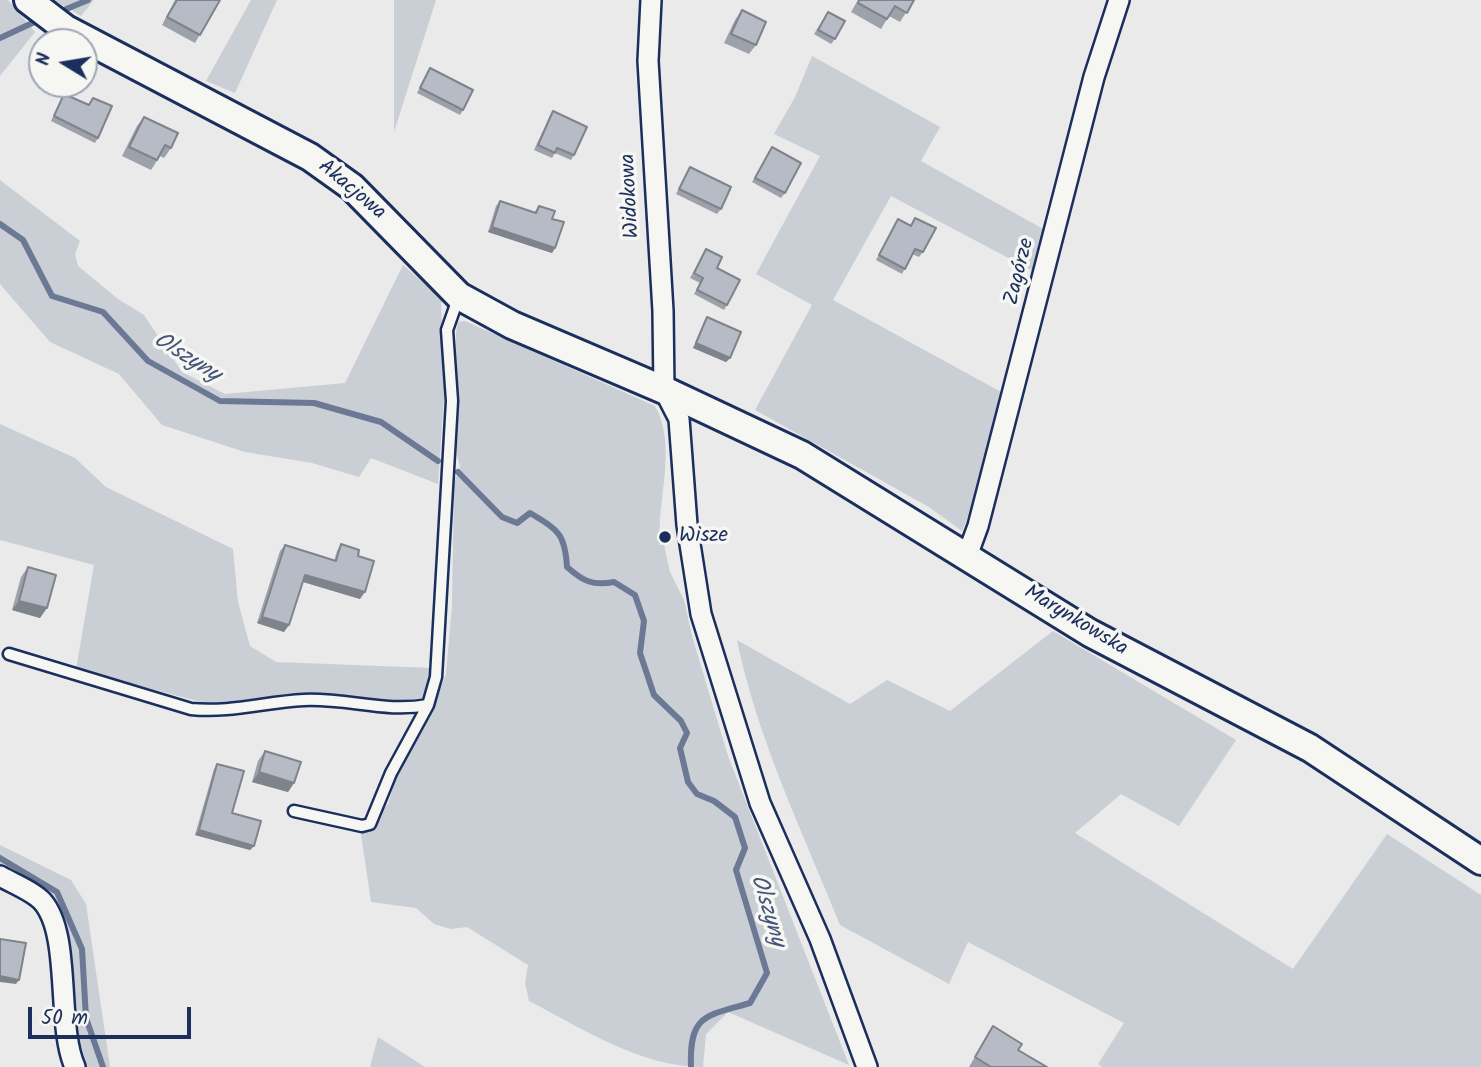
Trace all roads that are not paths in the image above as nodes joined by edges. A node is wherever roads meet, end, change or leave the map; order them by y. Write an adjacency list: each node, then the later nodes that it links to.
1 (651, 0): 5 (street, Widokowa)
2 (1119, 0): 6 (street, Zagórze)
3 (32, 4): 4 (street, Akacjowa)
4 (459, 296): 5 (street, Akacjowa); 8 (lane)
5 (664, 390): 6 (street, Marynkowska); 13 (street)
6 (967, 556): 10 (street, Marynkowska)
7 (9, 654): 8 (lane)
8 (428, 705): 9 (lane)
9 (294, 811)
10 (1481, 861)
11 (0, 876): 12 (street)
12 (75, 1067)
13 (867, 1067)

